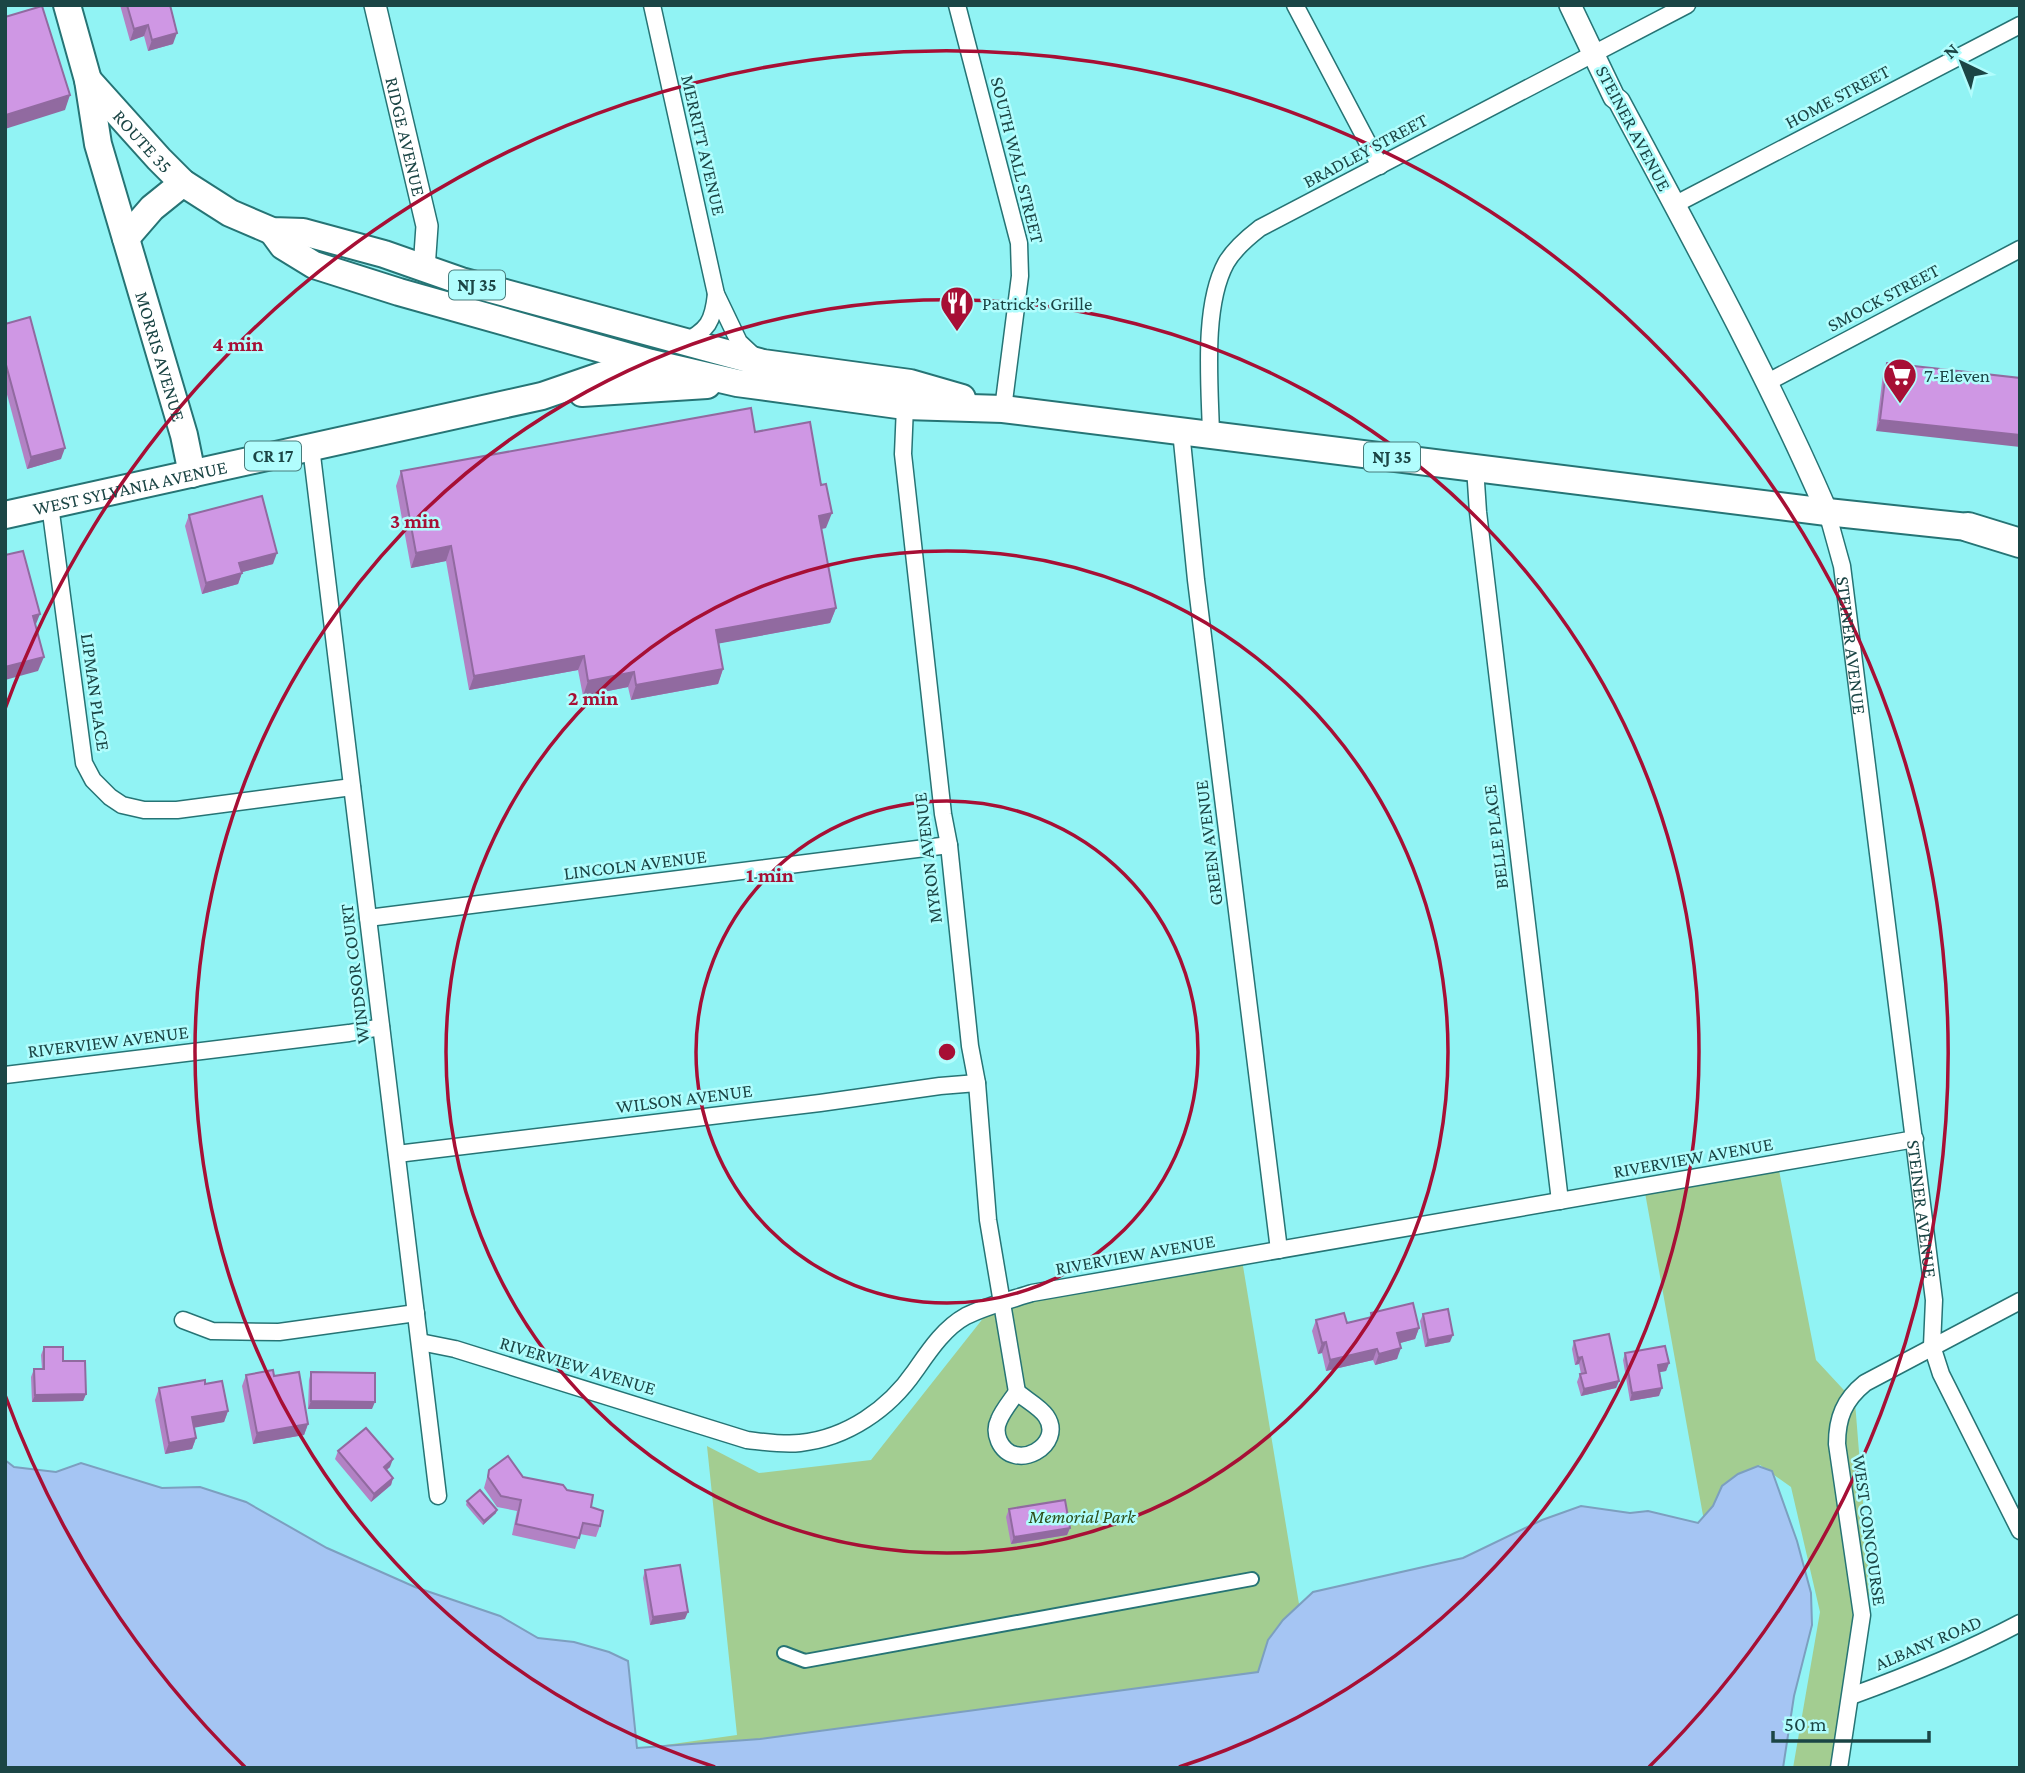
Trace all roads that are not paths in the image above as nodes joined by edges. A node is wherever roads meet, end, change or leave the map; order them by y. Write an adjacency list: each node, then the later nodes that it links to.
1 (67, 5): 10 (main road, ROUTE 35 / NJ 35)
2 (375, 5): 17 (street, RIDGE AVENUE)
3 (652, 5): 18 (street, MERRITT AVENUE)
4 (957, 5): 26 (street, SOUTH WALL STREET)
5 (1294, 5): 11 (street)
6 (1570, 5): 9 (street, STEINER AVENUE)
7 (1687, 5): 9 (street, BRADLEY STREET)
8 (2020, 24): 13 (street, HOME STREET)
9 (1594, 54): 11 (street, BRADLEY STREET); 13 (street, STEINER AVENUE)
10 (88, 80): 12 (main road, ROUTE 35 / NJ 35); 15 (main road, MORRIS AVENUE)
11 (1380, 166): 28 (street, BRADLEY STREET)
12 (183, 183): 14 (main road, ROUTE 35 / NJ 35); 15 (main road)
13 (1674, 205): 23 (street, STEINER AVENUE)
14 (272, 230): 17 (main road, NJ 35); 20 (main road, NJ 35)
15 (126, 239): 31 (main road, MORRIS AVENUE)
16 (2020, 249): 23 (street, SMOCK STREET)
17 (424, 269): 19 (main road, NJ 35)
18 (716, 294): 19 (street, MERRITT AVENUE); 21 (street, MERRITT AVENUE)
19 (683, 343): 21 (main road, NJ 35)
20 (651, 363): 21 (main road, WEST SYLVANIA AVENUE / CR 17); 22 (main road, NJ 35); 24 (main road, WEST SYLVANIA AVENUE / CR 17)
21 (763, 363): 26 (main road, NJ 35)
22 (737, 383): 24 (main road, WEST SYLVANIA AVENUE / CR 17); 25 (main road, NJ 35)
23 (1766, 383): 33 (street, STEINER AVENUE)
24 (542, 396): 29 (main road, WEST SYLVANIA AVENUE / CR 17)
25 (905, 406): 26 (main road, NJ 35); 39 (street, MYRON AVENUE)
26 (1003, 409): 27 (main road, NJ 35)
27 (1181, 431): 28 (main road, NJ 35); 47 (street, GREEN AVENUE)
28 (1211, 435): 30 (main road, NJ 35)
29 (311, 447): 31 (main road, WEST SYLVANIA AVENUE / CR 17); 38 (street, WINDSOR COURT)
30 (1475, 467): 33 (main road, NJ 35); 46 (street, BELLE PLACE)
31 (191, 474): 32 (main road, WEST SYLVANIA AVENUE / CR 17)
32 (50, 505): 34 (main road, WEST SYLVANIA AVENUE / CR 17); 38 (street, LIPMAN PLACE)
33 (1827, 512): 36 (main road, NJ 35); 44 (street, STEINER AVENUE)
34 (5, 515)
35 (2020, 524): 36 (highway, NJ 35)
36 (1968, 527): 37 (highway, NJ 35)
37 (2020, 542)
38 (352, 786): 40 (street, WINDSOR COURT)
39 (949, 845): 40 (street, LINCOLN AVENUE); 43 (street, MYRON AVENUE)
40 (368, 918): 41 (street, WINDSOR COURT)
41 (382, 1027): 42 (street, RIVERVIEW AVENUE); 45 (street, WINDSOR COURT)
42 (5, 1075)
43 (977, 1083): 45 (street, WILSON AVENUE); 49 (street, MYRON AVENUE)
44 (1915, 1139): 46 (street, RIVERVIEW AVENUE); 53 (street, STEINER AVENUE)
45 (397, 1154): 50 (street, WINDSOR COURT)
46 (1560, 1201): 47 (street, RIVERVIEW AVENUE)
47 (1279, 1250): 49 (street, RIVERVIEW AVENUE)
48 (2020, 1301): 53 (street, WEST CONCOURSE)
49 (1001, 1304): 52 (street, RIVERVIEW AVENUE); 54 (street, MYRON AVENUE)
50 (416, 1313): 51 (street); 52 (street, WINDSOR COURT)
51 (183, 1320)
52 (420, 1342): 55 (street, WINDSOR COURT)
53 (1932, 1346): 56 (street); 60 (street, WEST CONCOURSE)
54 (1017, 1392)
55 (439, 1496)
56 (2020, 1531)
57 (1252, 1579): 59 (street)
58 (2020, 1623): 60 (street, ALBANY ROAD)
59 (784, 1653)
60 (1851, 1696): 61 (street, WEST CONCOURSE)
61 (1839, 1768)

